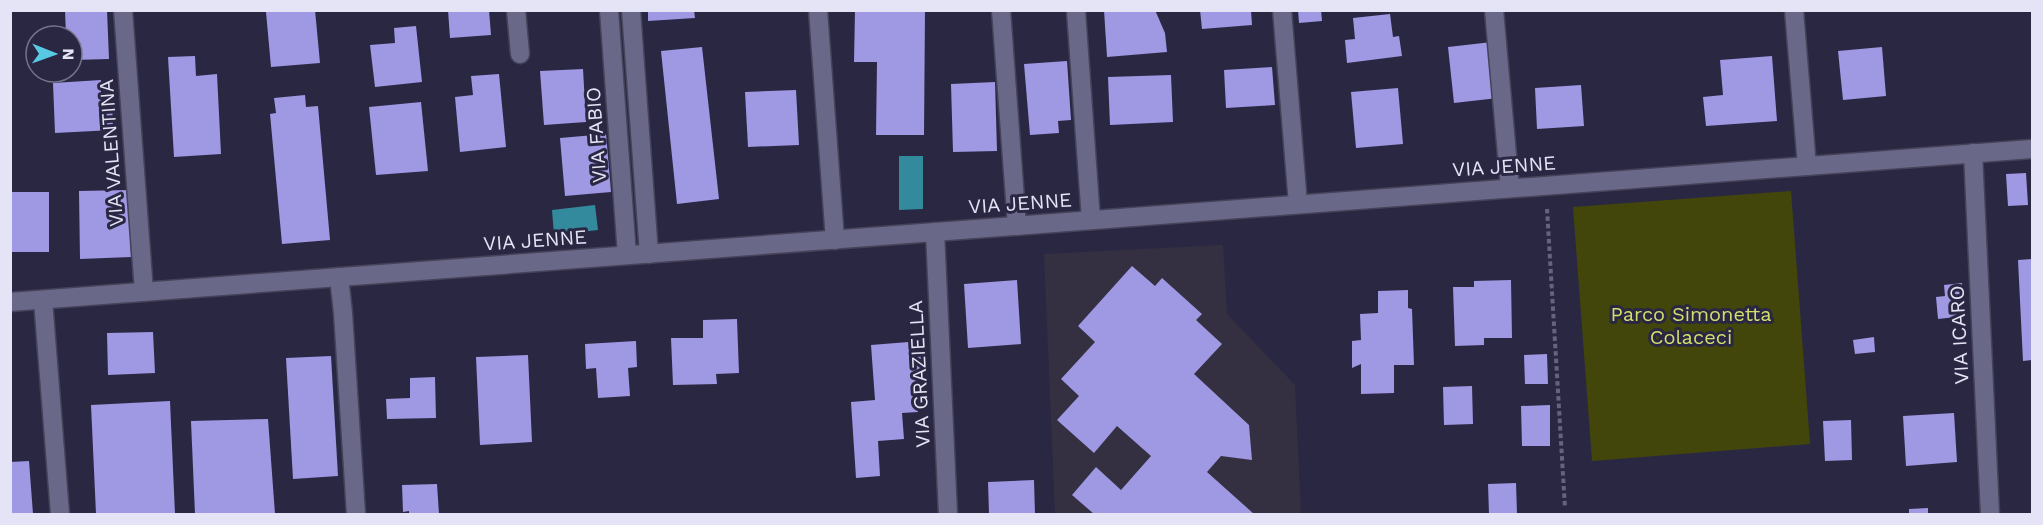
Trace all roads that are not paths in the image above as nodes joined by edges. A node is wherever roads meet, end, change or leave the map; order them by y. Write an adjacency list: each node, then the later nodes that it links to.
1 (123, 10): 24 (street, VIA VALENTINA)
2 (516, 10): 11 (street)
3 (609, 10): 22 (street, VIA FABIO)
4 (631, 10): 21 (street)
5 (819, 10): 20 (street)
6 (1001, 10): 18 (street)
7 (1282, 10): 16 (street)
8 (1494, 10): 15 (street)
9 (1794, 10): 14 (street)
10 (1076, 11): 17 (street)
11 (520, 54)
12 (2032, 148): 13 (street, VIA JENNE)
13 (1973, 153): 14 (street, VIA JENNE); 30 (street, VIA ICARO)
14 (1807, 166): 15 (street, VIA JENNE)
15 (1510, 188): 16 (street, VIA JENNE)
16 (1298, 204): 17 (street, VIA JENNE)
17 (1091, 220): 18 (street, VIA JENNE)
18 (1017, 226): 19 (street, VIA JENNE)
19 (935, 232): 20 (street, VIA JENNE); 29 (street, VIA GRAZIELLA)
20 (835, 240): 21 (street, VIA JENNE)
21 (649, 254): 22 (street, VIA JENNE)
22 (627, 255): 23 (street, VIA JENNE)
23 (339, 277): 24 (street, VIA JENNE); 28 (street)
24 (144, 292): 25 (street, VIA JENNE)
25 (43, 300): 26 (street, VIA JENNE); 27 (street)
26 (10, 302)
27 (60, 514)
28 (356, 514)
29 (948, 514)
30 (1990, 514)

